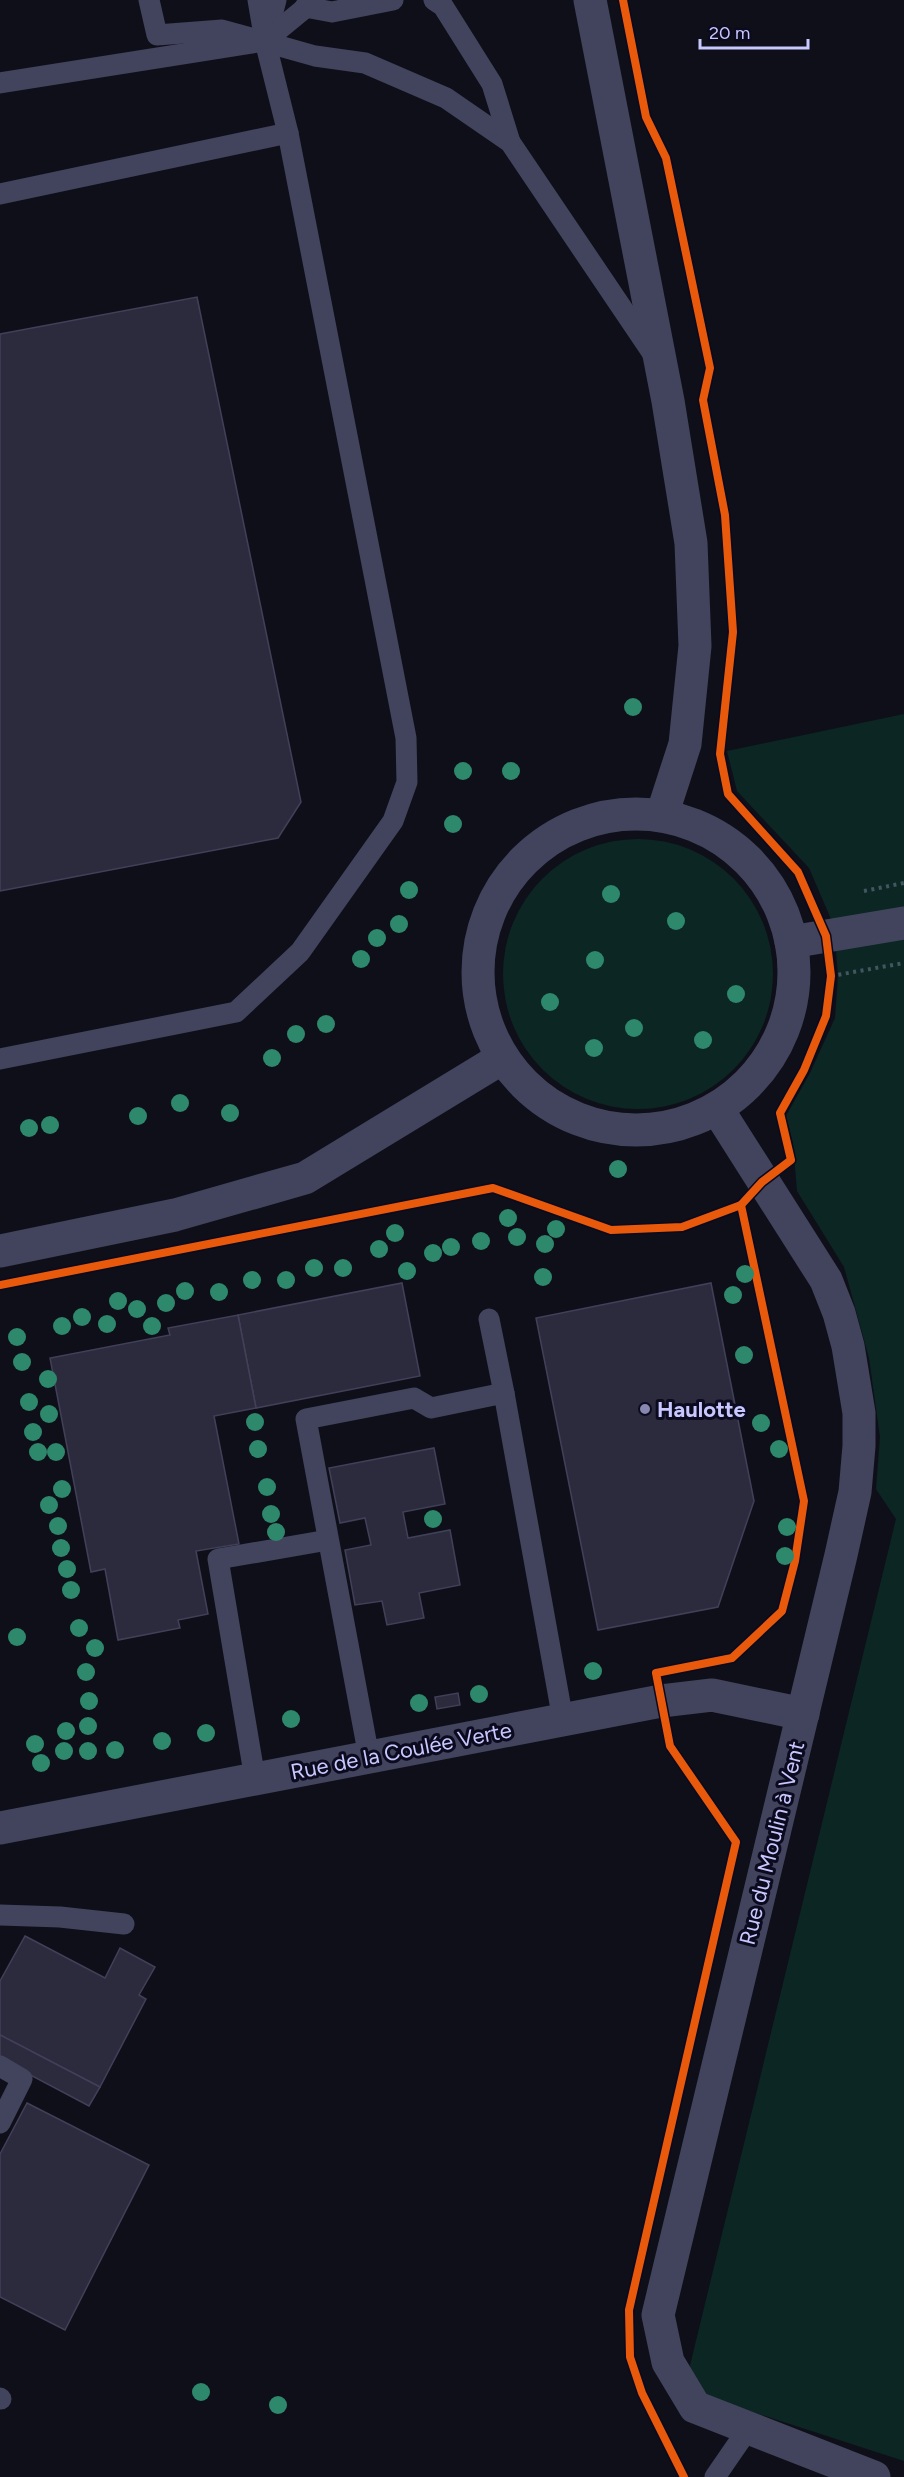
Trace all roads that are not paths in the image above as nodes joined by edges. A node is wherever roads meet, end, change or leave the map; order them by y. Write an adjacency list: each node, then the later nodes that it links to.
1 (149, 0): 8 (lane)
2 (258, 0): 8 (lane)
3 (276, 0): 8 (lane)
4 (393, 0): 7 (lane)
5 (434, 0): 11 (lane)
6 (590, 0): 13 (street)
7 (310, 4): 8 (lane)
8 (265, 41): 9 (lane); 10 (lane); 11 (lane)
9 (0, 83)
10 (288, 133): 12 (lane); 18 (lane)
11 (510, 142): 13 (lane)
12 (0, 194)
13 (660, 364): 14 (street)
14 (662, 815): 16 (street); 17 (street)
15 (904, 923): 16 (street)
16 (791, 942): 19 (street)
17 (502, 1058): 19 (street); 20 (street)
18 (0, 1059)
19 (718, 1110): 24 (street, Rue du Moulin à Vent)
20 (0, 1251)
21 (489, 1319): 22 (lane)
22 (504, 1393): 23 (lane); 25 (lane)
23 (328, 1539): 26 (lane); 27 (lane)
24 (803, 1714): 25 (street, Rue de la Coulée Verte); 33 (street, Rue du Moulin à Vent)
25 (563, 1720): 26 (street, Rue de la Coulée Verte)
26 (369, 1757): 27 (street, Rue de la Coulée Verte)
27 (255, 1779): 28 (street, Rue de la Coulée Verte)
28 (0, 1827)
29 (0, 1915): 30 (lane)
30 (124, 1924)
31 (0, 2067): 32 (lane)
32 (0, 2122)
33 (748, 2429): 34 (lane); 35 (street, Rue du Moulin à Vent)
34 (715, 2477)
35 (874, 2477)

